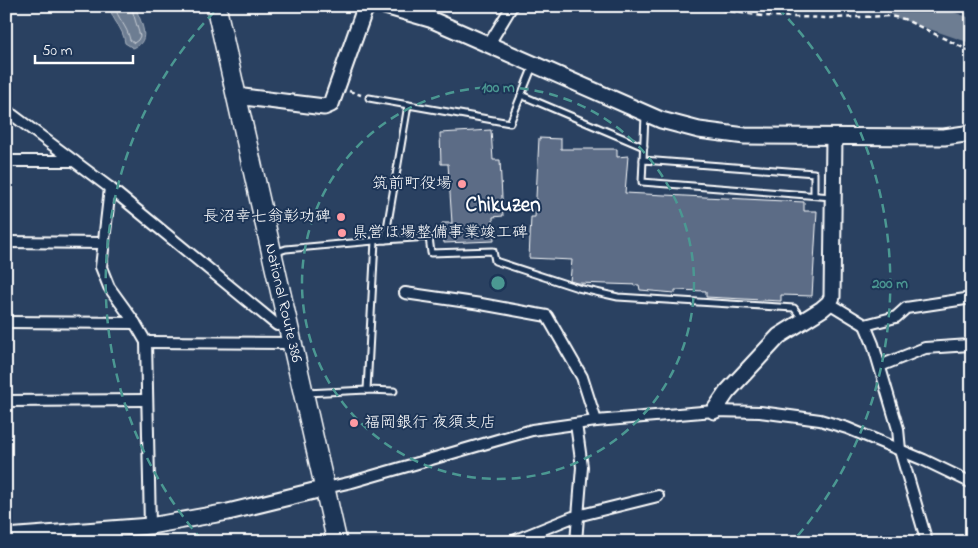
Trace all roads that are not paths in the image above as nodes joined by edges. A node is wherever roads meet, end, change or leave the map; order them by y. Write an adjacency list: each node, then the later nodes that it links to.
1 (216, 6): 8 (highway, National Route 386)
2 (369, 6): 8 (street)
3 (385, 6): 5 (street)
4 (512, 6): 5 (street)
5 (489, 44): 6 (street)
6 (534, 63): 7 (lane); 12 (street)
7 (521, 95): 10 (lane); 15 (lane)
8 (236, 96): 26 (highway, National Route 386)
9 (369, 98): 10 (lane)
10 (408, 105): 22 (lane)
11 (6, 110): 18 (street)
12 (645, 113): 14 (street); 15 (lane)
13 (972, 133): 14 (street)
14 (834, 137): 21 (street)
15 (644, 147): 16 (lane)
16 (643, 160): 20 (lane); 20 (lane)
17 (6, 161): 18 (street)
18 (74, 161): 19 (street)
19 (110, 188): 25 (street); 33 (street)
20 (814, 196): 21 (lane)
21 (833, 197): 29 (street)
22 (386, 240): 23 (lane); 30 (lane)
23 (375, 241): 26 (lane); 39 (lane)
24 (6, 242): 25 (street)
25 (103, 244): 32 (street)
26 (271, 254): 33 (highway, National Route 386)
27 (405, 293): 45 (street)
28 (972, 298): 34 (street)
29 (829, 303): 30 (street); 34 (street)
30 (804, 320): 44 (street)
31 (6, 322): 32 (street)
32 (135, 323): 35 (street)
33 (287, 324): 36 (highway, National Route 386)
34 (865, 325): 38 (street)
35 (146, 342): 36 (street); 42 (street)
36 (292, 343): 41 (highway, National Route 386)
37 (970, 345): 38 (street)
38 (880, 366): 47 (street)
39 (367, 390): 40 (lane); 41 (lane)
40 (394, 391)
41 (303, 394): 49 (highway, National Route 386)
42 (146, 400): 43 (street); 52 (street)
43 (6, 401)
44 (714, 411): 45 (street); 47 (street)
45 (596, 421): 46 (street)
46 (576, 424): 49 (street); 51 (street)
47 (900, 450): 48 (street); 58 (street)
48 (972, 483)
49 (326, 488): 52 (street); 55 (highway, National Route 386)
50 (658, 496): 51 (street)
51 (579, 515): 56 (street); 57 (street)
52 (150, 526): 53 (street)
53 (95, 536): 54 (street)
54 (6, 537)
55 (338, 542)
56 (511, 542)
57 (576, 542)
58 (928, 542)

